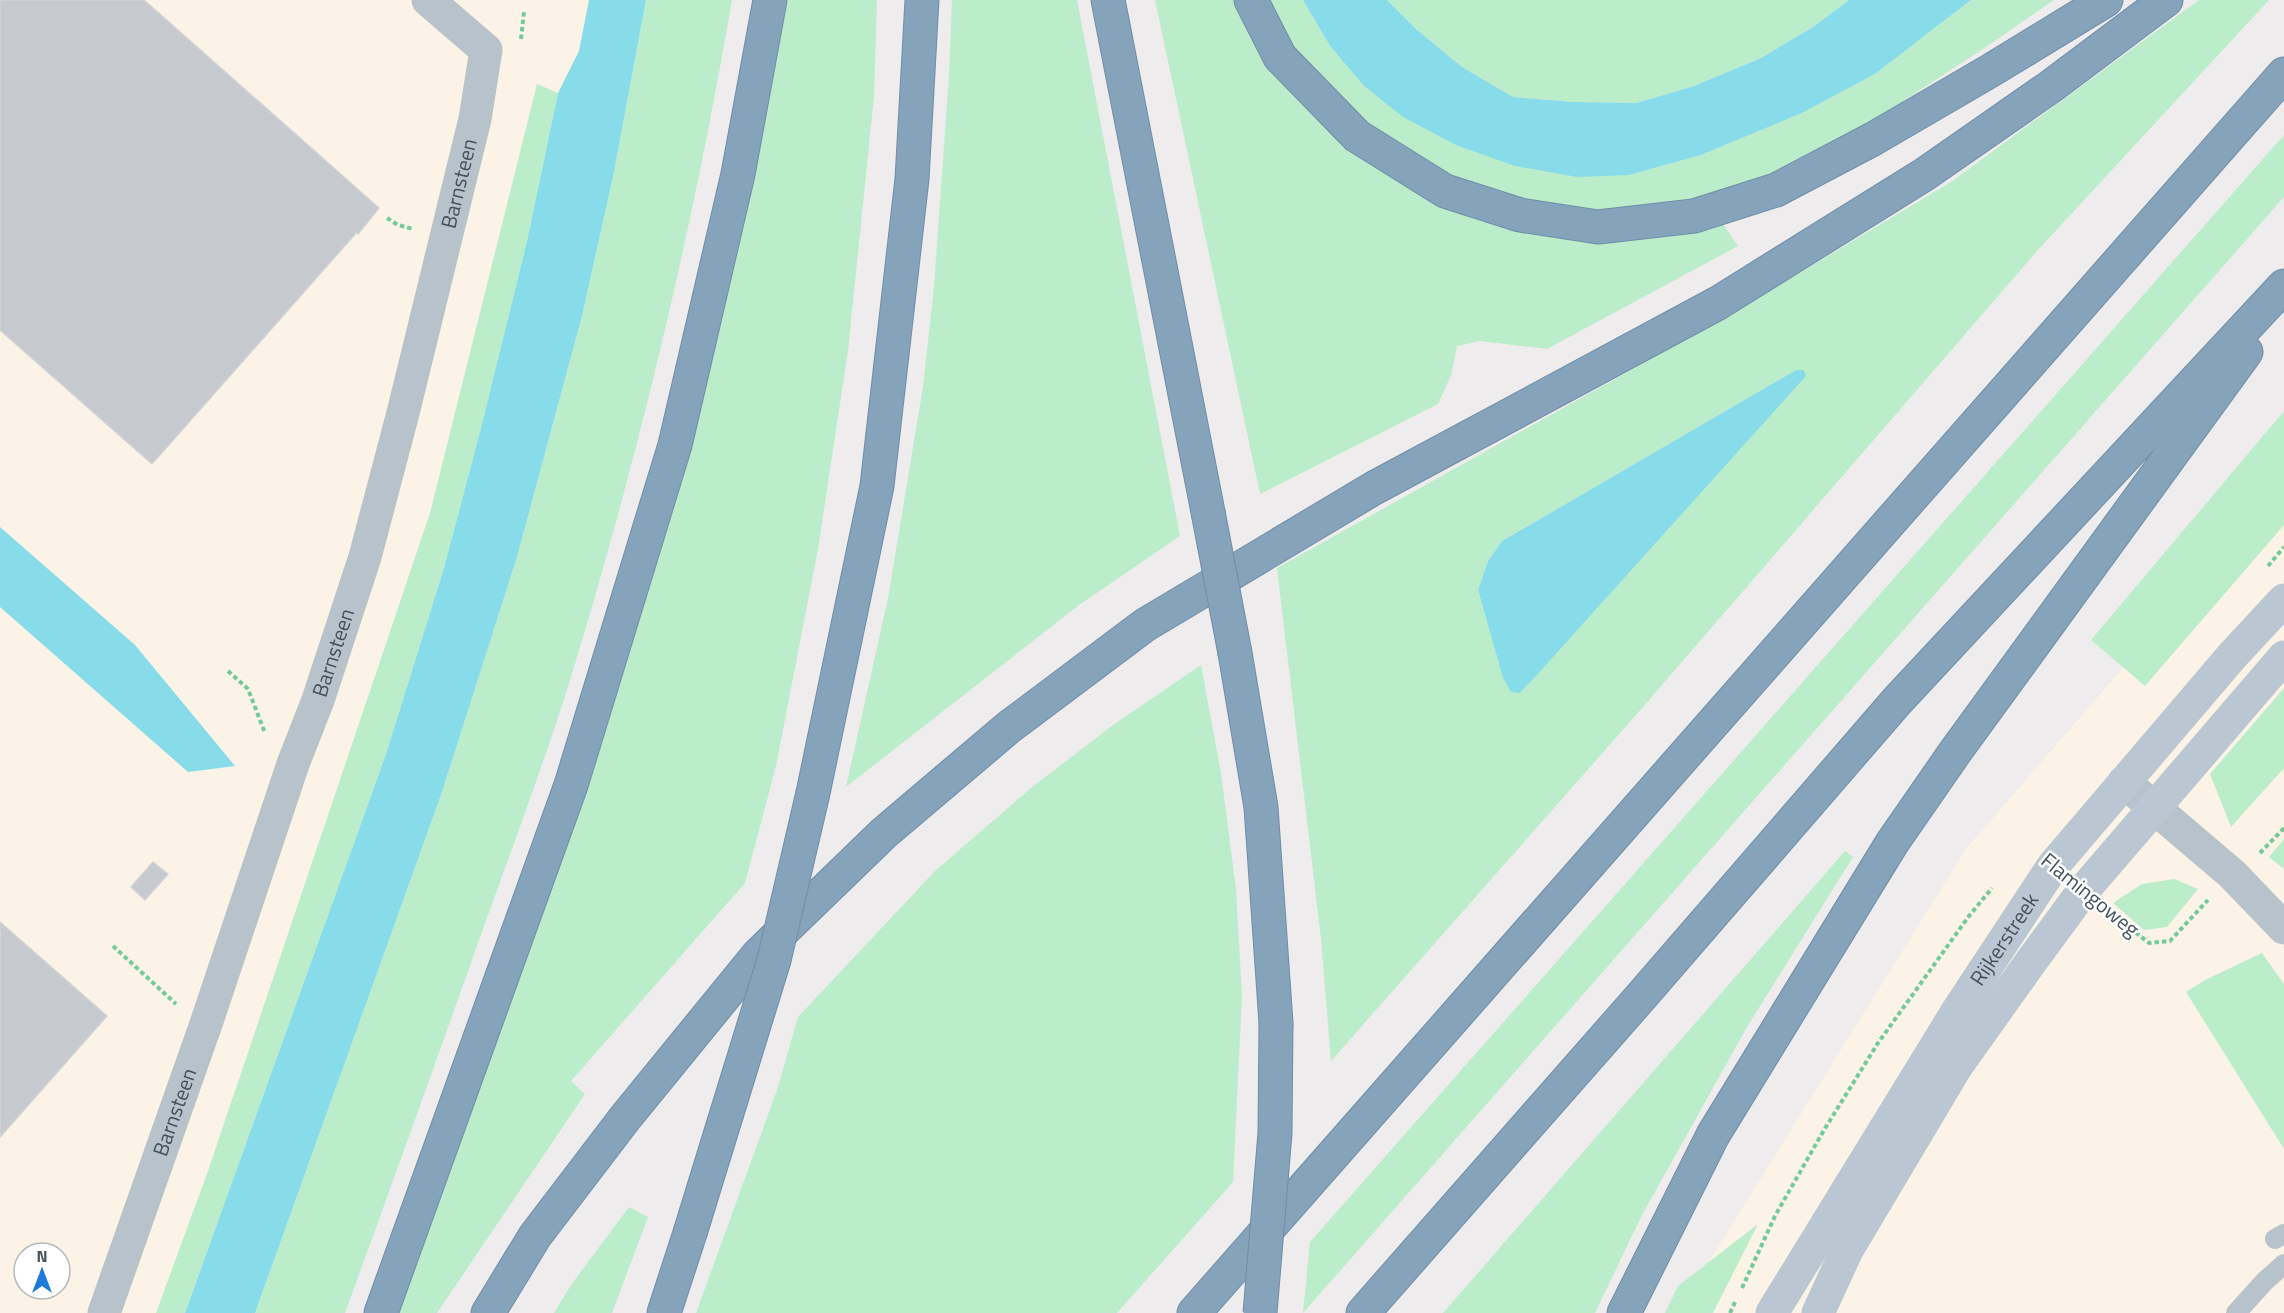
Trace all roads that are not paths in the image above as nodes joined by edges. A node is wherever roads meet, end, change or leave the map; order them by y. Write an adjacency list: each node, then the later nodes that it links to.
1 (428, 0): 17 (street, Barnsteen)
2 (770, 0): 18 (highway)
3 (922, 0): 20 (highway, bridge)
4 (1107, 0): 22 (highway, bridge)
5 (1251, 0): 6 (highway)
6 (2106, 0)
7 (2166, 0): 19 (highway)
8 (2284, 74): 21 (highway)
9 (2284, 285): 23 (highway)
10 (2284, 300): 24 (highway)
11 (2284, 600): 13 (street, Rijkerstreek)
12 (2284, 657): 14 (street, Rijkerstreek)
13 (2124, 782): 14 (street); 25 (street, Rijkerstreek)
14 (2154, 807): 15 (street); 26 (street, Rijkerstreek)
15 (2284, 928)
16 (2284, 1264): 27 (lane)
17 (104, 1313)
18 (381, 1313)
19 (488, 1313)
20 (664, 1313)
21 (1194, 1313)
22 (1260, 1313)
23 (1363, 1313)
24 (1624, 1313)
25 (1772, 1313)
26 (1818, 1313)
27 (2236, 1313)

